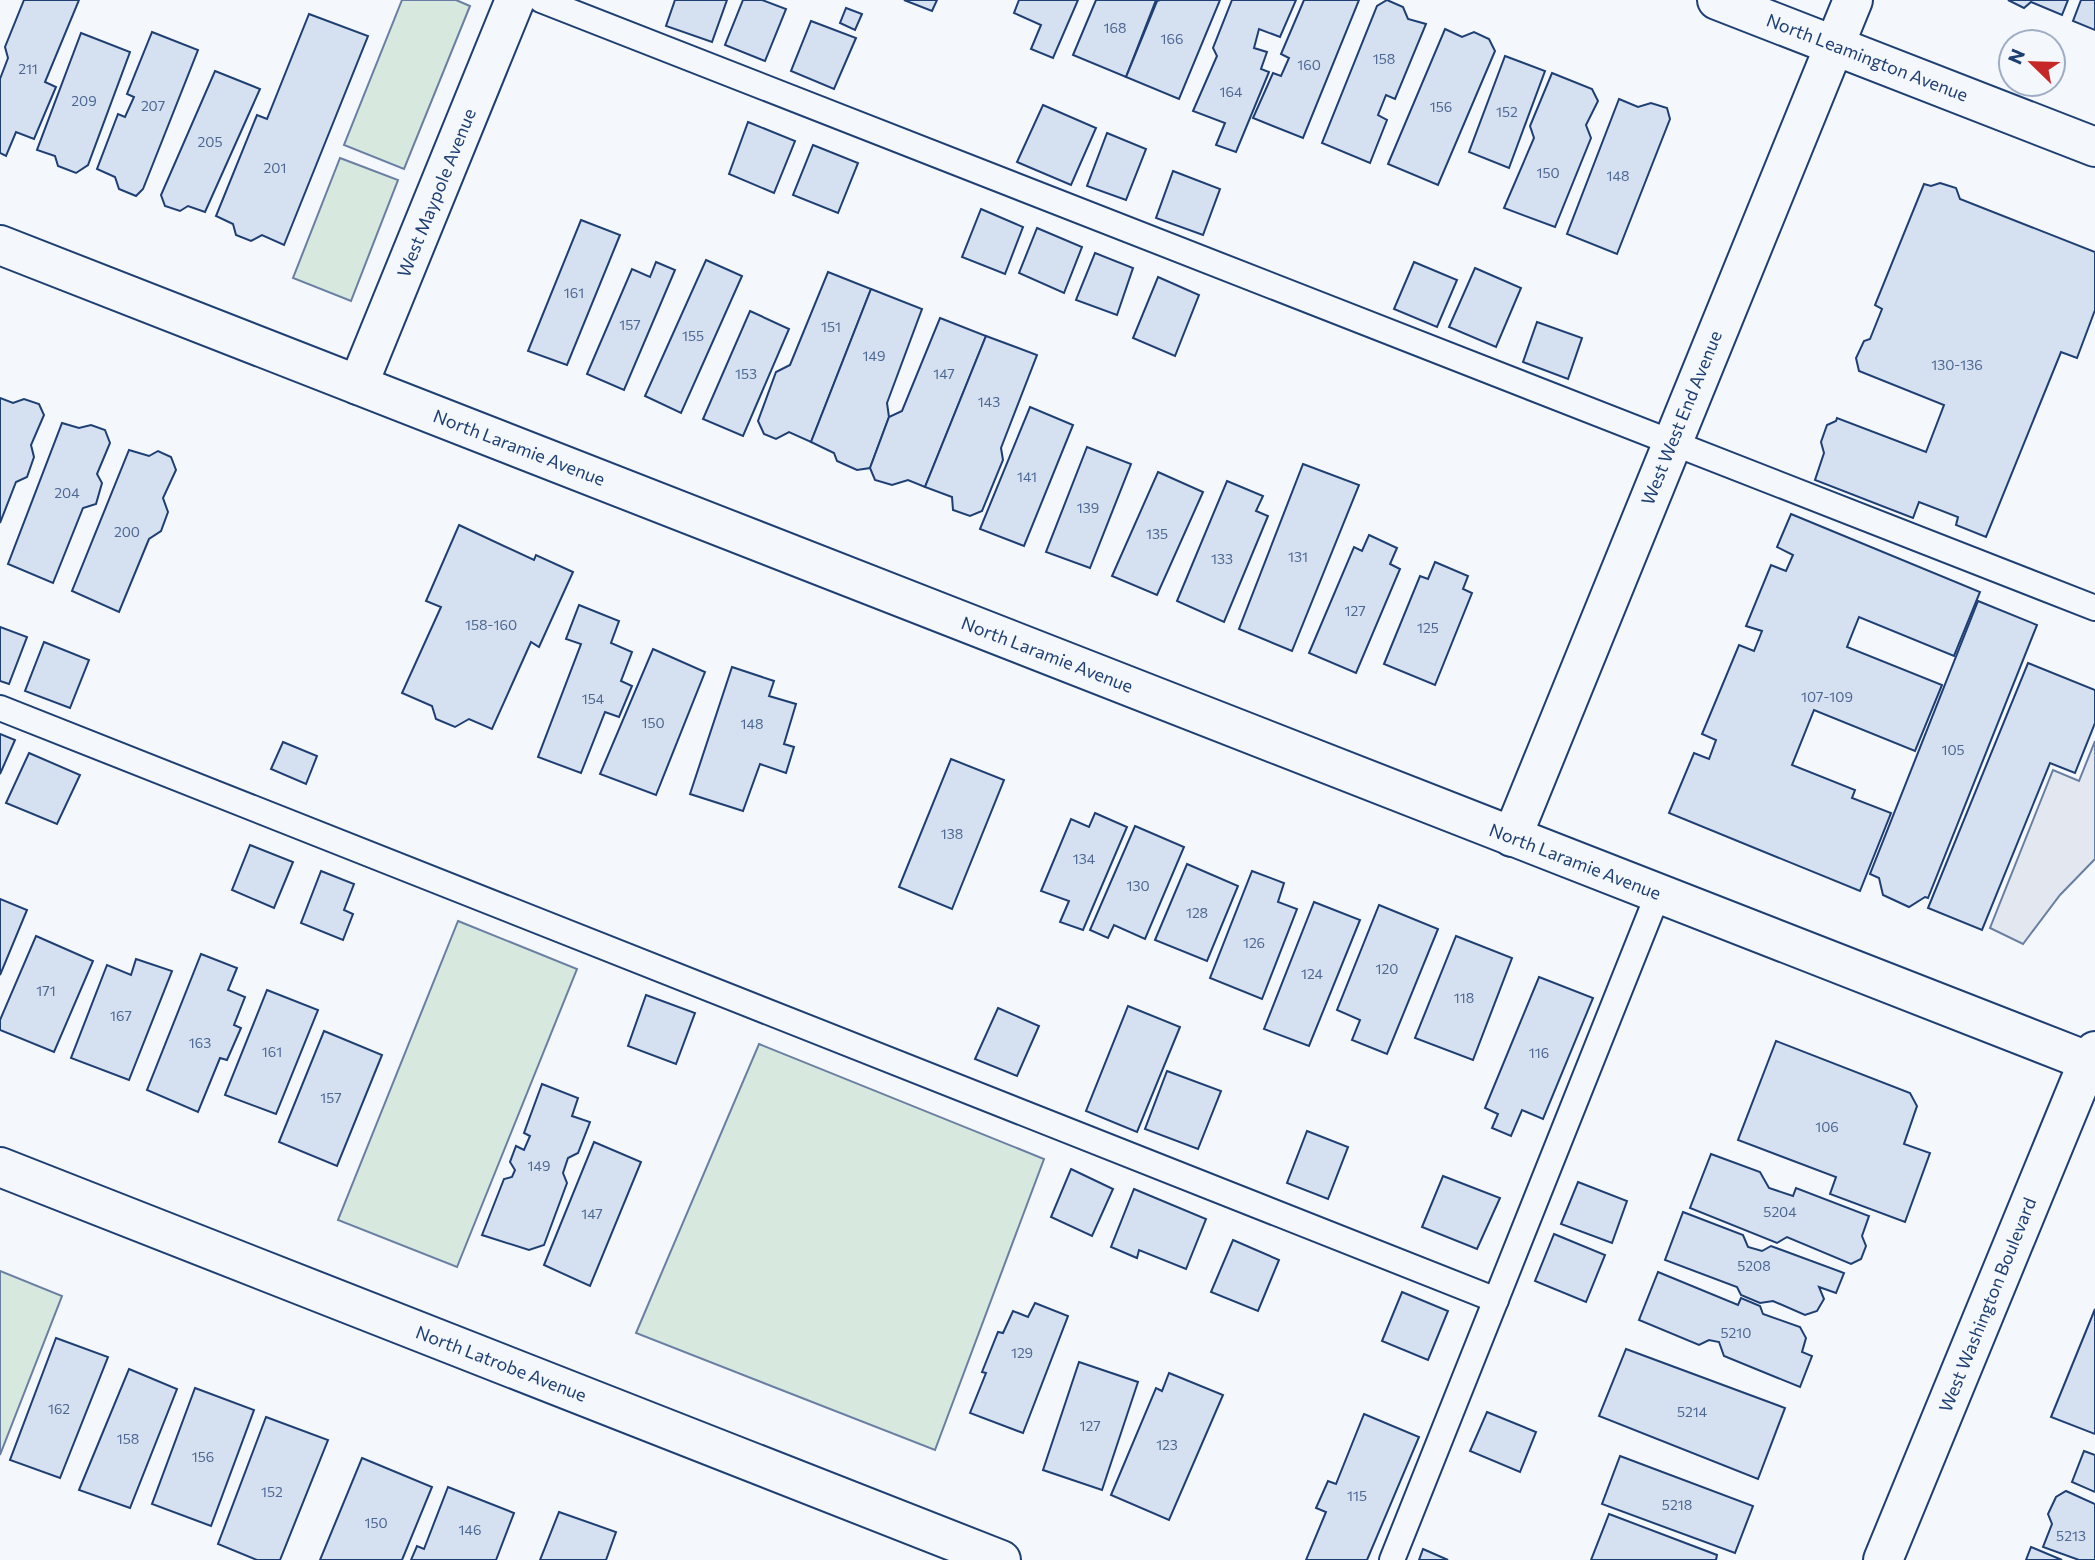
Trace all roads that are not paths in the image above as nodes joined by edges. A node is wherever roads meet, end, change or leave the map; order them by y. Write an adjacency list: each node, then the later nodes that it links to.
1 (515, 0): 8 (street, West Maypole Avenue)
2 (541, 0): 9 (lane)
3 (1717, 0): 5 (street, North Leamington Avenue)
4 (1853, 0): 5 (street, West West End Avenue)
5 (1834, 45): 6 (street, North Leamington Avenue); 9 (street, West West End Avenue)
6 (2095, 147)
7 (0, 244): 8 (street, North Laramie Avenue)
8 (358, 385): 12 (street, North Laramie Avenue)
9 (1673, 442): 10 (lane); 12 (street, West West End Avenue)
10 (2095, 608)
11 (0, 708): 16 (lane)
12 (1512, 837): 13 (street, North Laramie Avenue)
13 (1658, 894): 14 (street, North Laramie Avenue); 16 (lane)
14 (2093, 1059): 19 (street, West Washington Boulevard)
15 (0, 1167): 17 (street, North Latrobe Avenue)
16 (1496, 1300): 18 (lane)
17 (1001, 1560)
18 (1392, 1560)
19 (1883, 1560)

